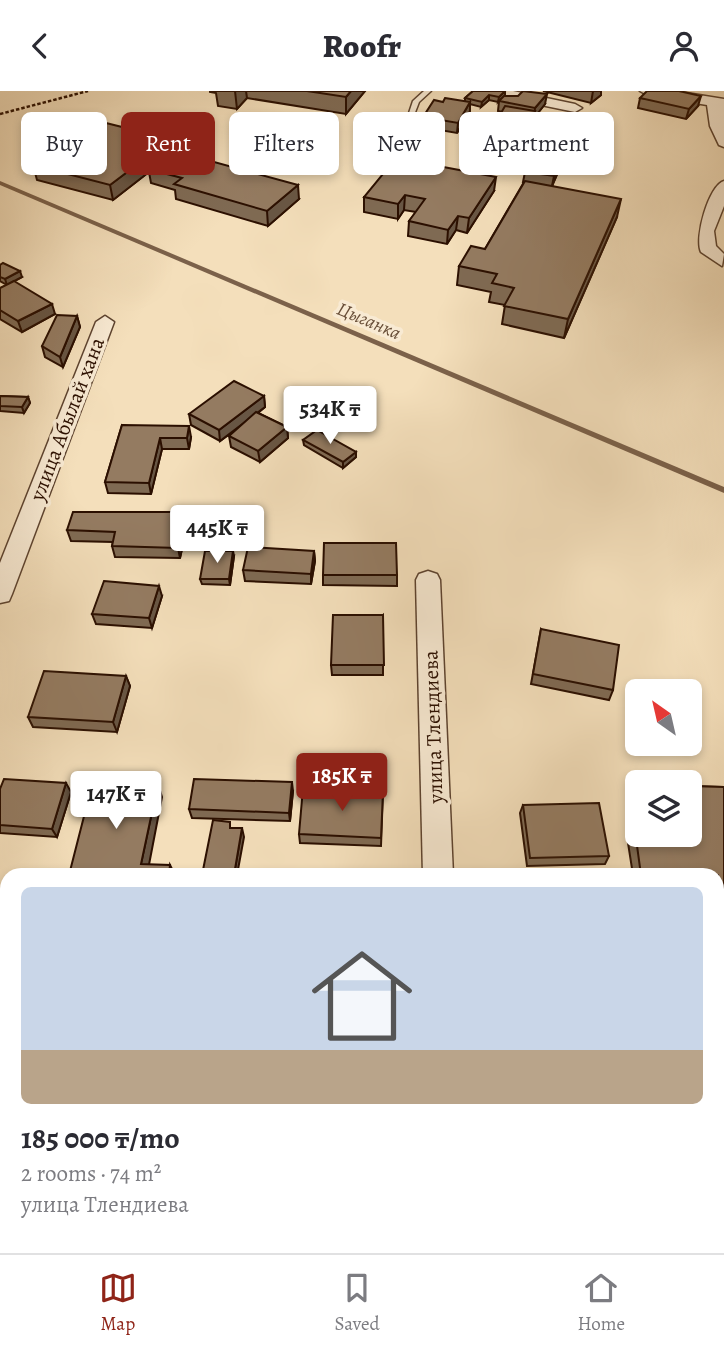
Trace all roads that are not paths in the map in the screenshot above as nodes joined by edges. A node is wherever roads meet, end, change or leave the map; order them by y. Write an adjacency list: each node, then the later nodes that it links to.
1 (428, 91): 6 (lane)
2 (492, 91): 5 (street)
3 (647, 91): 4 (street)
4 (719, 103): 7 (street)
5 (575, 108)
6 (413, 112)
7 (724, 142)
8 (724, 186): 9 (street)
9 (722, 261)
10 (105, 322): 12 (street, улица Абылай хана)
11 (428, 580): 13 (street, улица Тлендиева)
12 (0, 594)
13 (438, 868)

